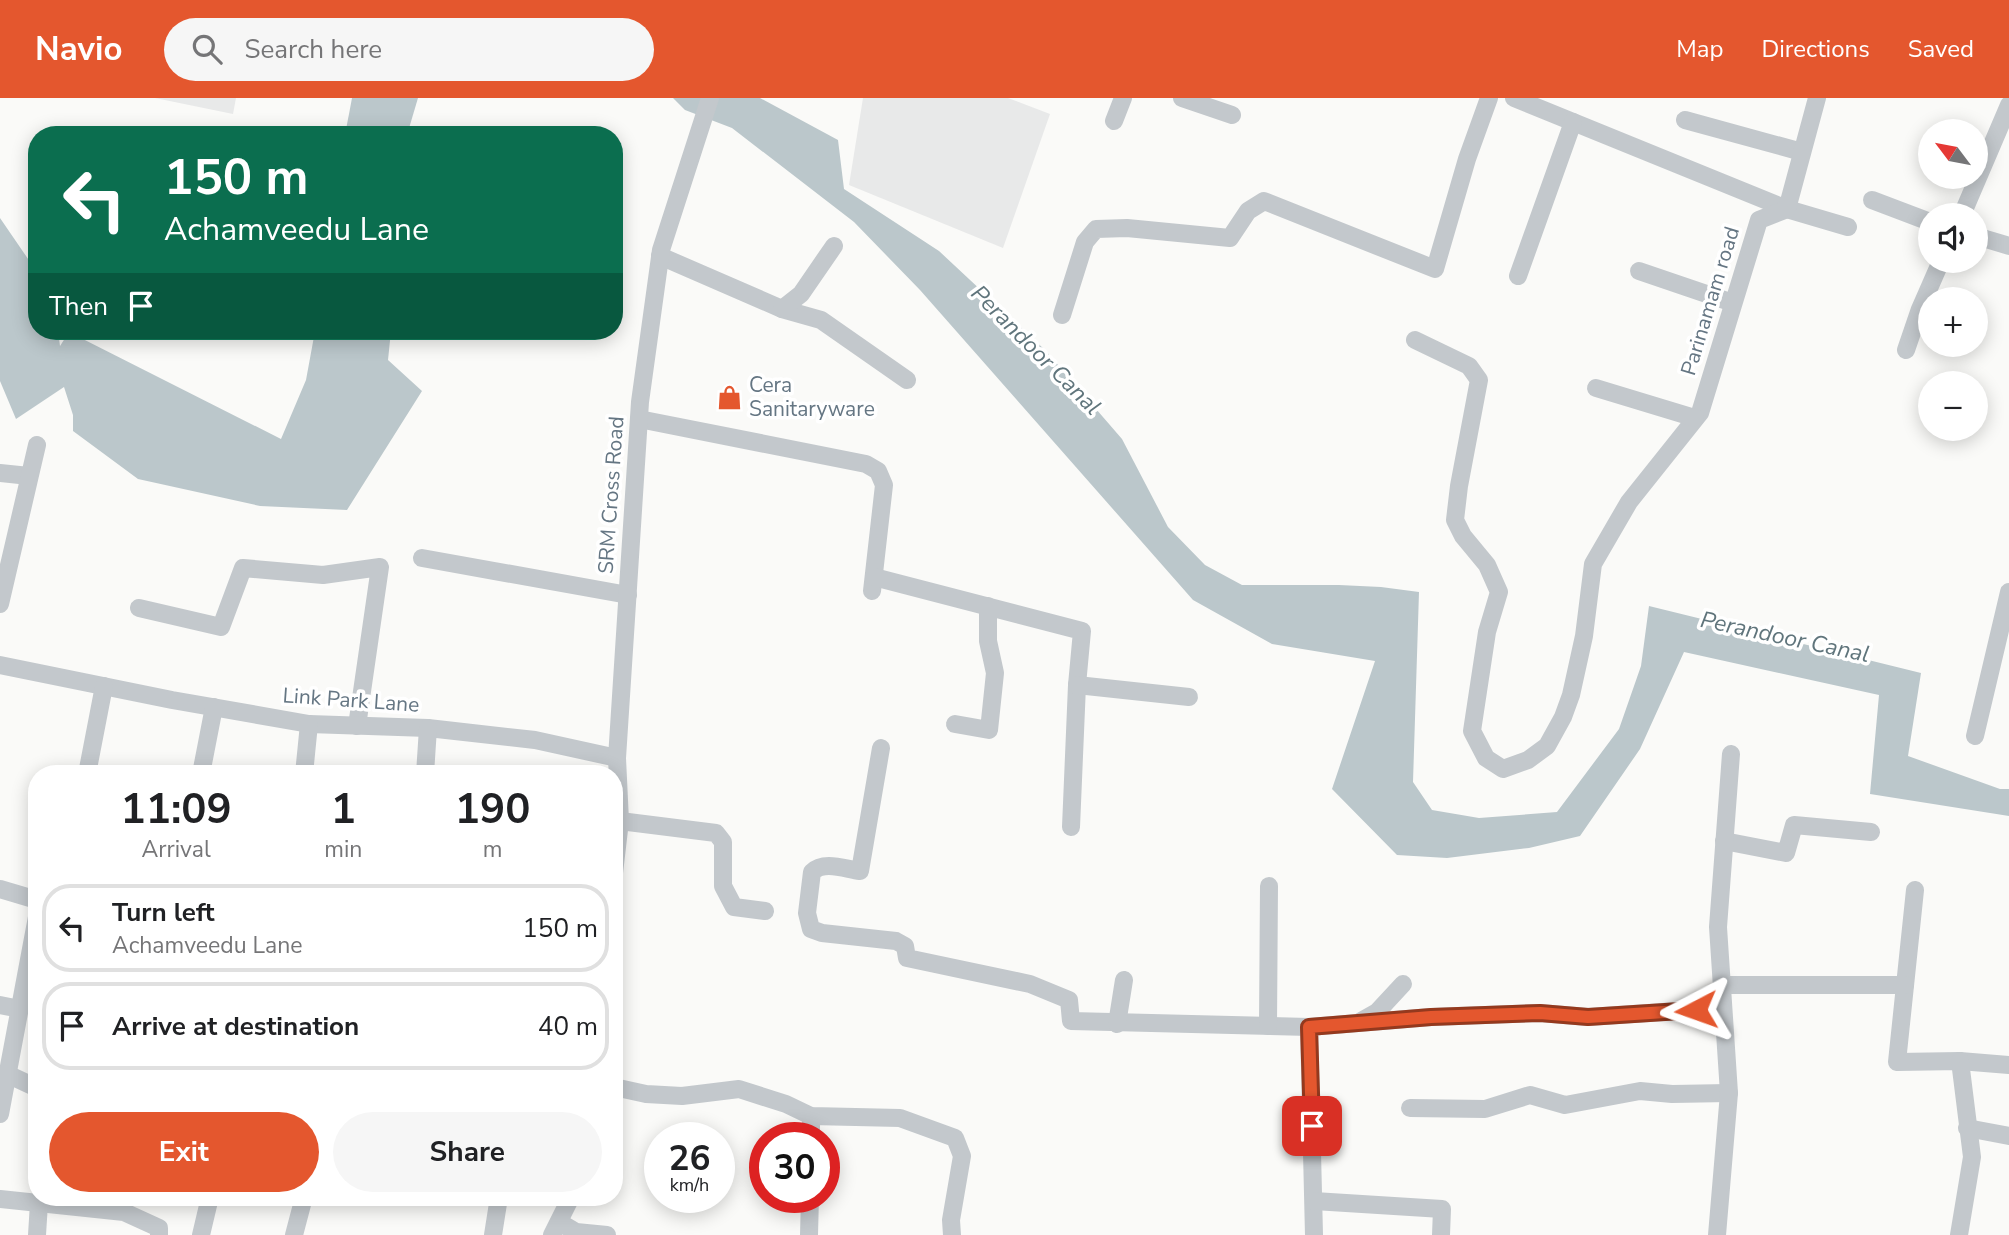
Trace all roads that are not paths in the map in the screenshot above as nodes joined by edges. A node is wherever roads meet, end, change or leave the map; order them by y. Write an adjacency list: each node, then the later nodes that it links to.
1 (710, 98): 22 (street, SRM Cross Road)
2 (1123, 98): 11 (street)
3 (1182, 98): 7 (street)
4 (1489, 98): 27 (street)
5 (1514, 98): 12 (street)
6 (1817, 98): 13 (street)
7 (1213, 103): 9 (street)
8 (2009, 105): 15 (street)
9 (1232, 115)
10 (1685, 120): 13 (street)
11 (1114, 121)
12 (1573, 122): 16 (street); 24 (street)
13 (1802, 152): 16 (street)
14 (1872, 200): 17 (street)
15 (1967, 203)
16 (1787, 209): 18 (street); 25 (street, Parinamam road)
17 (1918, 217)
18 (1848, 227)
19 (1988, 240): 21 (street)
20 (834, 246): 26 (street)
21 (2009, 246)
22 (660, 256): 26 (street); 34 (street, SRM Cross Road)
23 (1639, 271): 25 (street)
24 (1518, 276)
25 (1733, 303): 33 (street, Parinamam road)
26 (782, 309): 31 (street)
27 (1062, 315)
28 (1918, 327): 30 (street)
29 (1415, 340): 33 (street)
30 (1906, 350)
31 (907, 380)
32 (1596, 388): 33 (street)
33 (1698, 415)
34 (639, 419): 40 (street, SRM Cross Road); 42 (street)
35 (37, 445): 37 (street)
36 (0, 473): 37 (street)
37 (29, 476): 41 (street)
38 (422, 558): 40 (street)
39 (2009, 592): 53 (street)
40 (628, 595): 56 (street, SRM Cross Road)
41 (0, 604)
42 (988, 606): 45 (street); 50 (street)
43 (139, 608): 51 (street)
44 (0, 665): 46 (street, Link Park Lane)
45 (1077, 685): 47 (street); 63 (street)
46 (104, 686): 48 (street, Link Park Lane); 57 (street)
47 (1189, 697)
48 (214, 707): 49 (street, Link Park Lane); 58 (street)
49 (309, 724): 51 (street, Link Park Lane); 59 (street)
50 (955, 724)
51 (357, 726): 52 (street, Link Park Lane)
52 (428, 728): 56 (street, Link Park Lane); 60 (street)
53 (1975, 736)
54 (881, 748): 80 (street)
55 (1731, 754): 65 (street)
56 (617, 758): 61 (street, SRM Cross Road)
57 (89, 765)
58 (203, 765)
59 (305, 765)
60 (426, 765)
61 (617, 765)
62 (623, 821): 70 (street)
63 (1071, 827)
64 (1871, 832): 65 (street)
65 (1724, 841): 74 (street)
66 (1269, 886): 81 (street)
67 (0, 889): 69 (street)
68 (1914, 890): 75 (street)
69 (28, 897)
70 (765, 911)
71 (28, 966): 78 (street)
72 (1124, 980): 80 (street)
73 (1403, 984): 79 (street)
74 (1722, 985): 75 (street); 77 (street)
75 (1905, 985): 83 (street)
76 (0, 1005): 78 (street)
77 (1723, 1008): 79 (street); 88 (street)
78 (20, 1009): 85 (street)
79 (1358, 1023): 82 (street)
80 (1117, 1024): 81 (street)
81 (1268, 1026): 82 (street)
82 (1309, 1027): 96 (street)
83 (1961, 1061): 84 (street); 93 (street)
84 (2009, 1065)
85 (7, 1074): 86 (street); 90 (street)
86 (28, 1084)
87 (623, 1089): 91 (street)
88 (1729, 1093): 89 (street); 116 (street)
89 (1410, 1108)
90 (0, 1114)
91 (811, 1116): 92 (street); 113 (street)
92 (811, 1122)
93 (1967, 1128): 94 (street); 117 (street)
94 (2009, 1136)
95 (0, 1199): 97 (street)
96 (1314, 1201): 114 (street); 115 (street)
97 (28, 1202)
98 (38, 1206): 106 (street)
99 (101, 1206): 107 (street)
100 (208, 1206): 108 (street)
101 (302, 1206): 109 (street)
102 (498, 1206): 110 (street)
103 (567, 1206): 105 (street)
104 (810, 1213): 112 (street)
105 (556, 1228): 111 (street)
106 (37, 1235)
107 (159, 1235)
108 (201, 1235)
109 (294, 1235)
110 (494, 1235)
111 (607, 1235)
112 (809, 1235)
113 (952, 1235)
114 (1314, 1235)
115 (1441, 1235)
116 (1717, 1235)
117 (1959, 1235)

